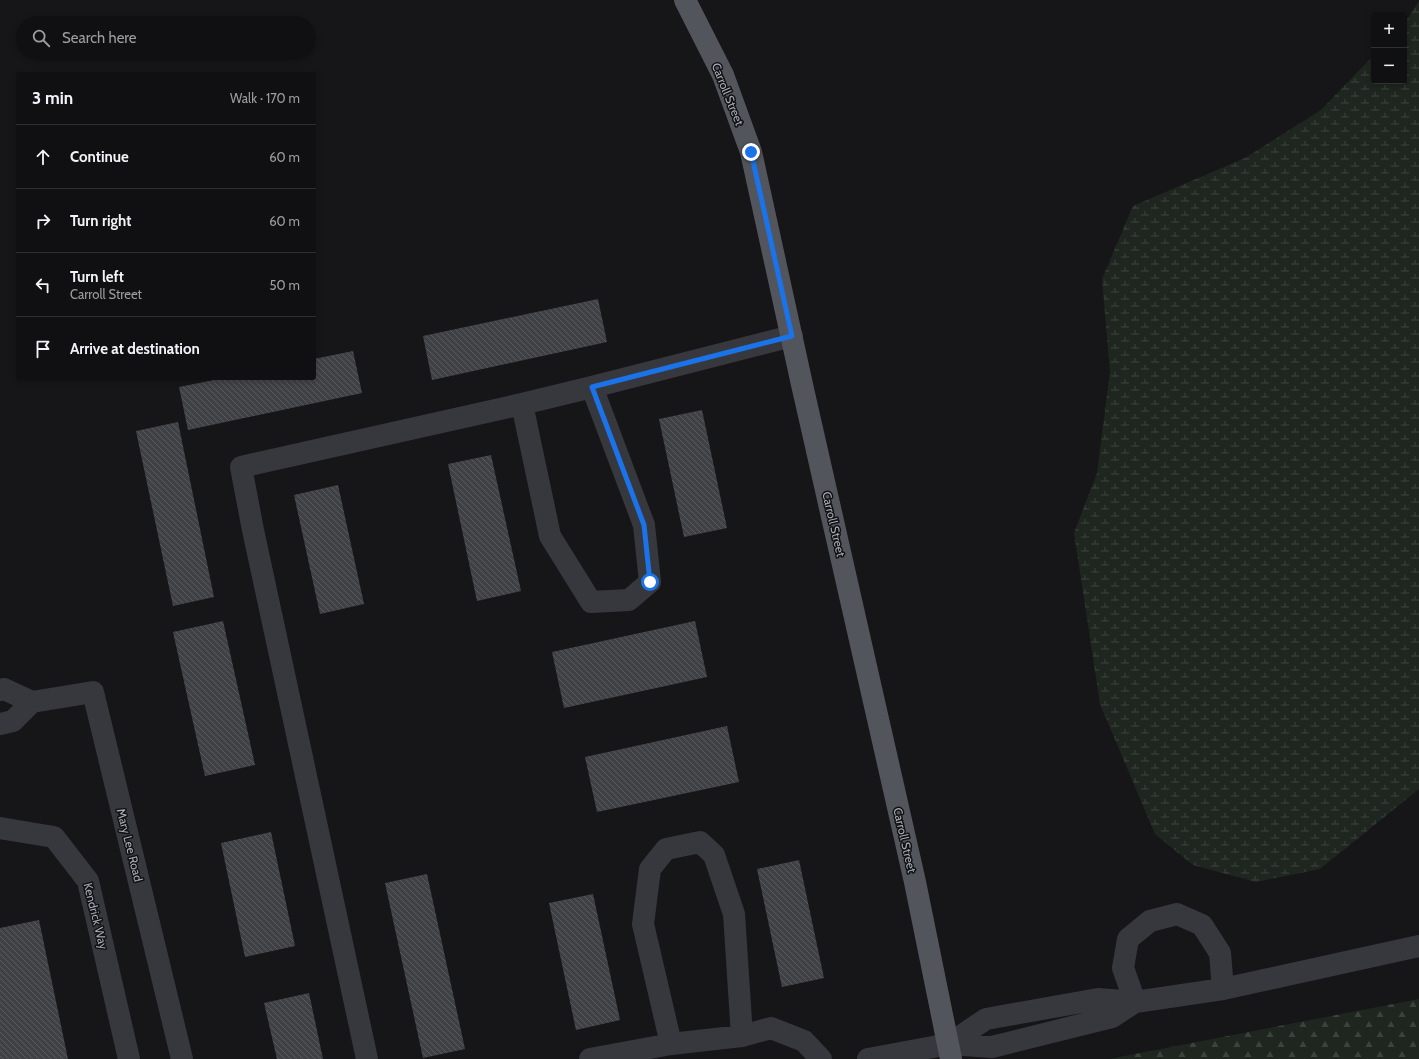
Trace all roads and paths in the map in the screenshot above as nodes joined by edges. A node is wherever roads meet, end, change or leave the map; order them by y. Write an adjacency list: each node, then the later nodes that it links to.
1 (685, 0): 2 (main road, Carroll Street)
2 (792, 336): 3 (street); 14 (main road, Carroll Street)
3 (592, 387): 4 (street); 4 (street)
4 (522, 404): 17 (street)
5 (0, 690): 6 (street)
6 (32, 702): 7 (street); 16 (street, Mary Lee Road)
7 (0, 724)
8 (0, 828): 15 (street, Kendrick Way)
9 (1419, 946): 10 (street)
10 (1223, 989): 11 (street); 11 (street)
11 (1135, 1002): 14 (street)
12 (742, 1036): 13 (street); 13 (street); 19 (street)
13 (671, 1044): 18 (street)
14 (950, 1052): 20 (street)
15 (129, 1059)
16 (182, 1059)
17 (367, 1059)
18 (590, 1059)
19 (821, 1059)
20 (868, 1059)

